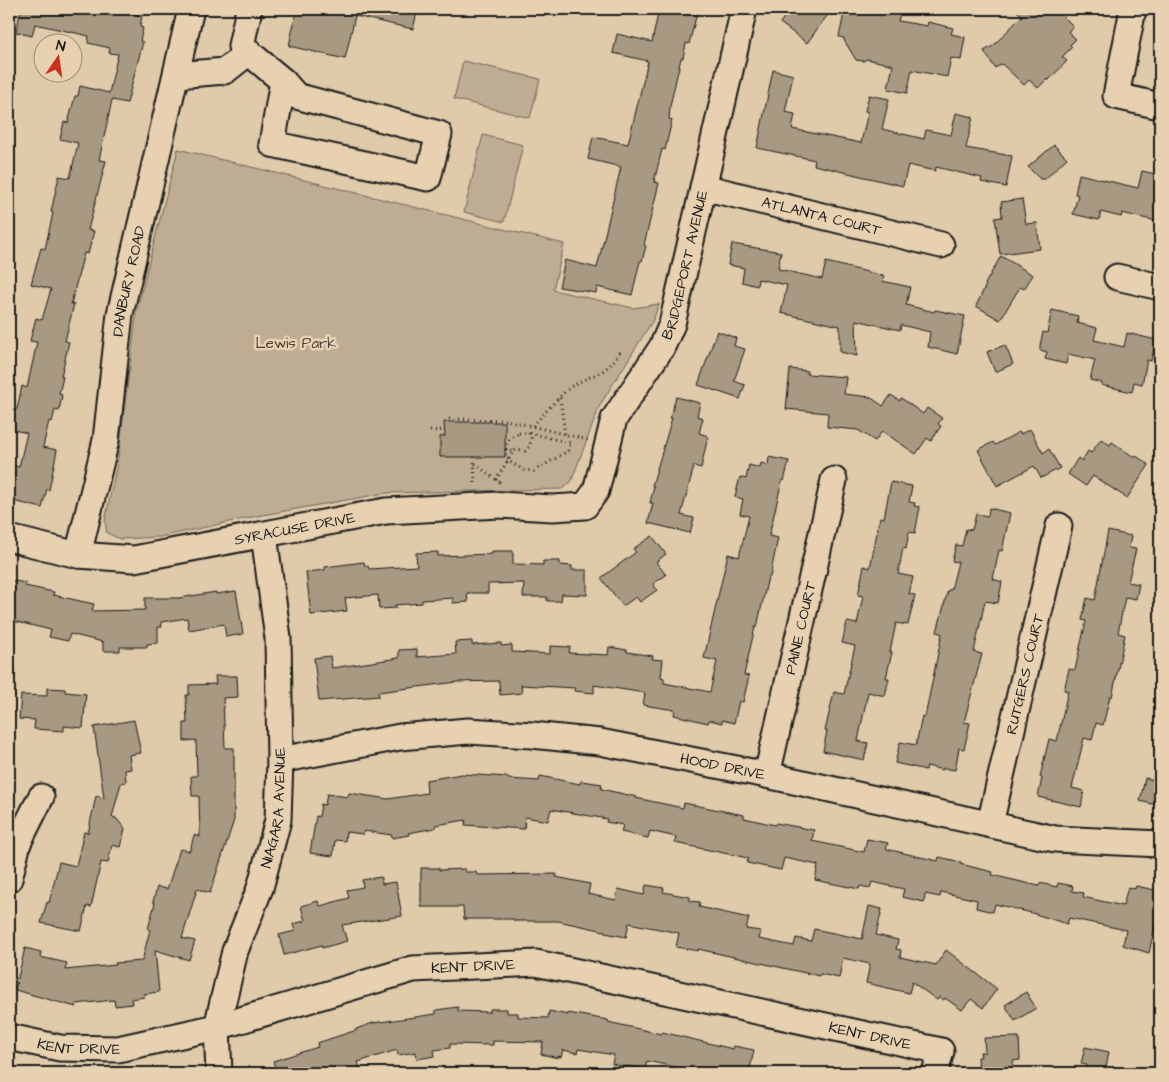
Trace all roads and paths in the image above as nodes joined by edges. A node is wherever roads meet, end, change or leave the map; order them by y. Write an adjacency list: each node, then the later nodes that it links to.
1 (191, 9): 6 (street, DANBURY ROAD)
2 (249, 9): 5 (street)
3 (744, 9): 9 (street, BRIDGEPORT AVENUE)
4 (1133, 9): 8 (street)
5 (248, 52): 6 (street); 7 (street)
6 (176, 75): 35 (street, DANBURY ROAD)
7 (283, 81): 7 (street)
8 (1160, 106)
9 (702, 187): 10 (street, ATLANTA COURT); 21 (street, BRIDGEPORT AVENUE)
10 (941, 245)
11 (1117, 277): 12 (street)
12 (1160, 287)
13 (620, 351): 14 (path)
14 (560, 398): 16 (path); 20 (path)
15 (449, 419): 16 (path)
16 (532, 426): 20 (path)
17 (444, 430): 18 (path)
18 (430, 431)
19 (528, 433): 22 (path); 23 (path); 25 (path)
20 (565, 435): 21 (path)
21 (608, 445): 31 (street, BRIDGEPORT AVENUE)
22 (506, 449): 23 (path); 25 (path)
23 (513, 452): 25 (path)
24 (474, 457): 26 (path)
25 (508, 461): 27 (path)
26 (474, 464): 27 (path); 30 (path)
27 (496, 480): 29 (path)
28 (834, 480): 37 (street, PAINE COURT)
29 (509, 489)
30 (475, 506): 31 (street, SYRACUSE DRIVE); 33 (street, SYRACUSE DRIVE)
31 (585, 506)
32 (1058, 526): 39 (street, RUTGERS COURT)
33 (264, 535): 35 (street, SYRACUSE DRIVE); 36 (street, NIAGARA AVENUE)
34 (9, 538): 35 (street, SYRACUSE DRIVE)
35 (78, 555)
36 (280, 760): 37 (street, HOOD DRIVE); 42 (street, NIAGARA AVENUE)
37 (767, 775): 39 (street, HOOD DRIVE)
38 (40, 797): 41 (street)
39 (990, 824): 40 (street, HOOD DRIVE)
40 (1160, 844)
41 (9, 879)
42 (217, 1027): 43 (street, KENT DRIVE); 44 (street, KENT DRIVE); 45 (street, NIAGARA AVENUE)
43 (9, 1037)
44 (938, 1062)
45 (219, 1073)

